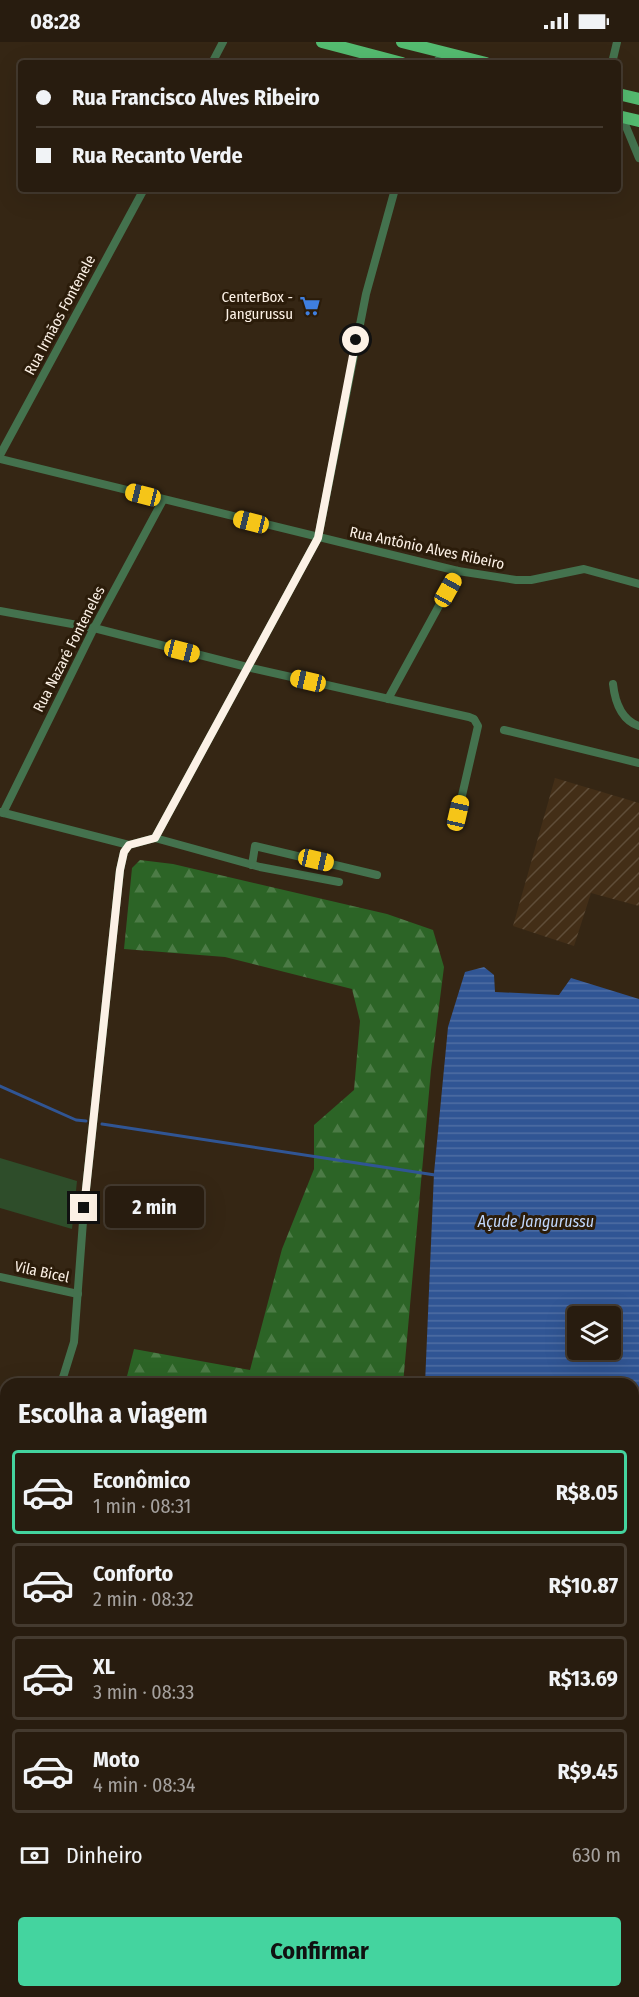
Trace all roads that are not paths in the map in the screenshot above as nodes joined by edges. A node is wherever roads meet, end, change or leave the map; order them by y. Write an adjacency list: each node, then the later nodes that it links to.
1 (223, 42): 6 (street)
2 (322, 42): 7 (main road)
3 (402, 42): 5 (main road)
4 (617, 42): 10 (street)
5 (445, 53): 8 (street); 9 (main road)
6 (214, 60)
7 (391, 60)
8 (438, 60)
9 (474, 60)
10 (613, 60)
11 (621, 95): 12 (main road)
12 (639, 99)
13 (621, 116): 15 (main road)
14 (621, 118): 16 (street)
15 (639, 121)
16 (639, 158)
17 (142, 192): 19 (street, Rua Irmãos Fontenele)
18 (394, 192): 21 (street)
19 (0, 457): 20 (street, Rua Antônio Alves Ribeiro)
20 (163, 500): 21 (street, Rua Antônio Alves Ribeiro); 25 (street, Rua Nazaré Fonteneles)
21 (318, 538): 22 (street, Rua Antônio Alves Ribeiro); 26 (street)
22 (458, 572): 23 (street, Rua Antônio Alves Ribeiro); 28 (street)
23 (639, 584)
24 (0, 610): 25 (street)
25 (94, 628): 26 (street); 32 (street, Rua Nazaré Fonteneles)
26 (247, 667): 28 (street); 34 (street)
27 (613, 684): 29 (street)
28 (388, 699): 33 (street)
29 (639, 726)
30 (504, 730): 31 (street)
31 (639, 764)
32 (1, 812): 35 (street)
33 (458, 813)
34 (155, 838): 35 (street); 36 (street)
35 (129, 845): 40 (street)
36 (252, 865): 37 (street); 38 (street)
37 (377, 875)
38 (339, 882)
39 (0, 1277): 40 (street, Vila Bicel)
40 (78, 1294): 41 (street)
41 (63, 1378)

